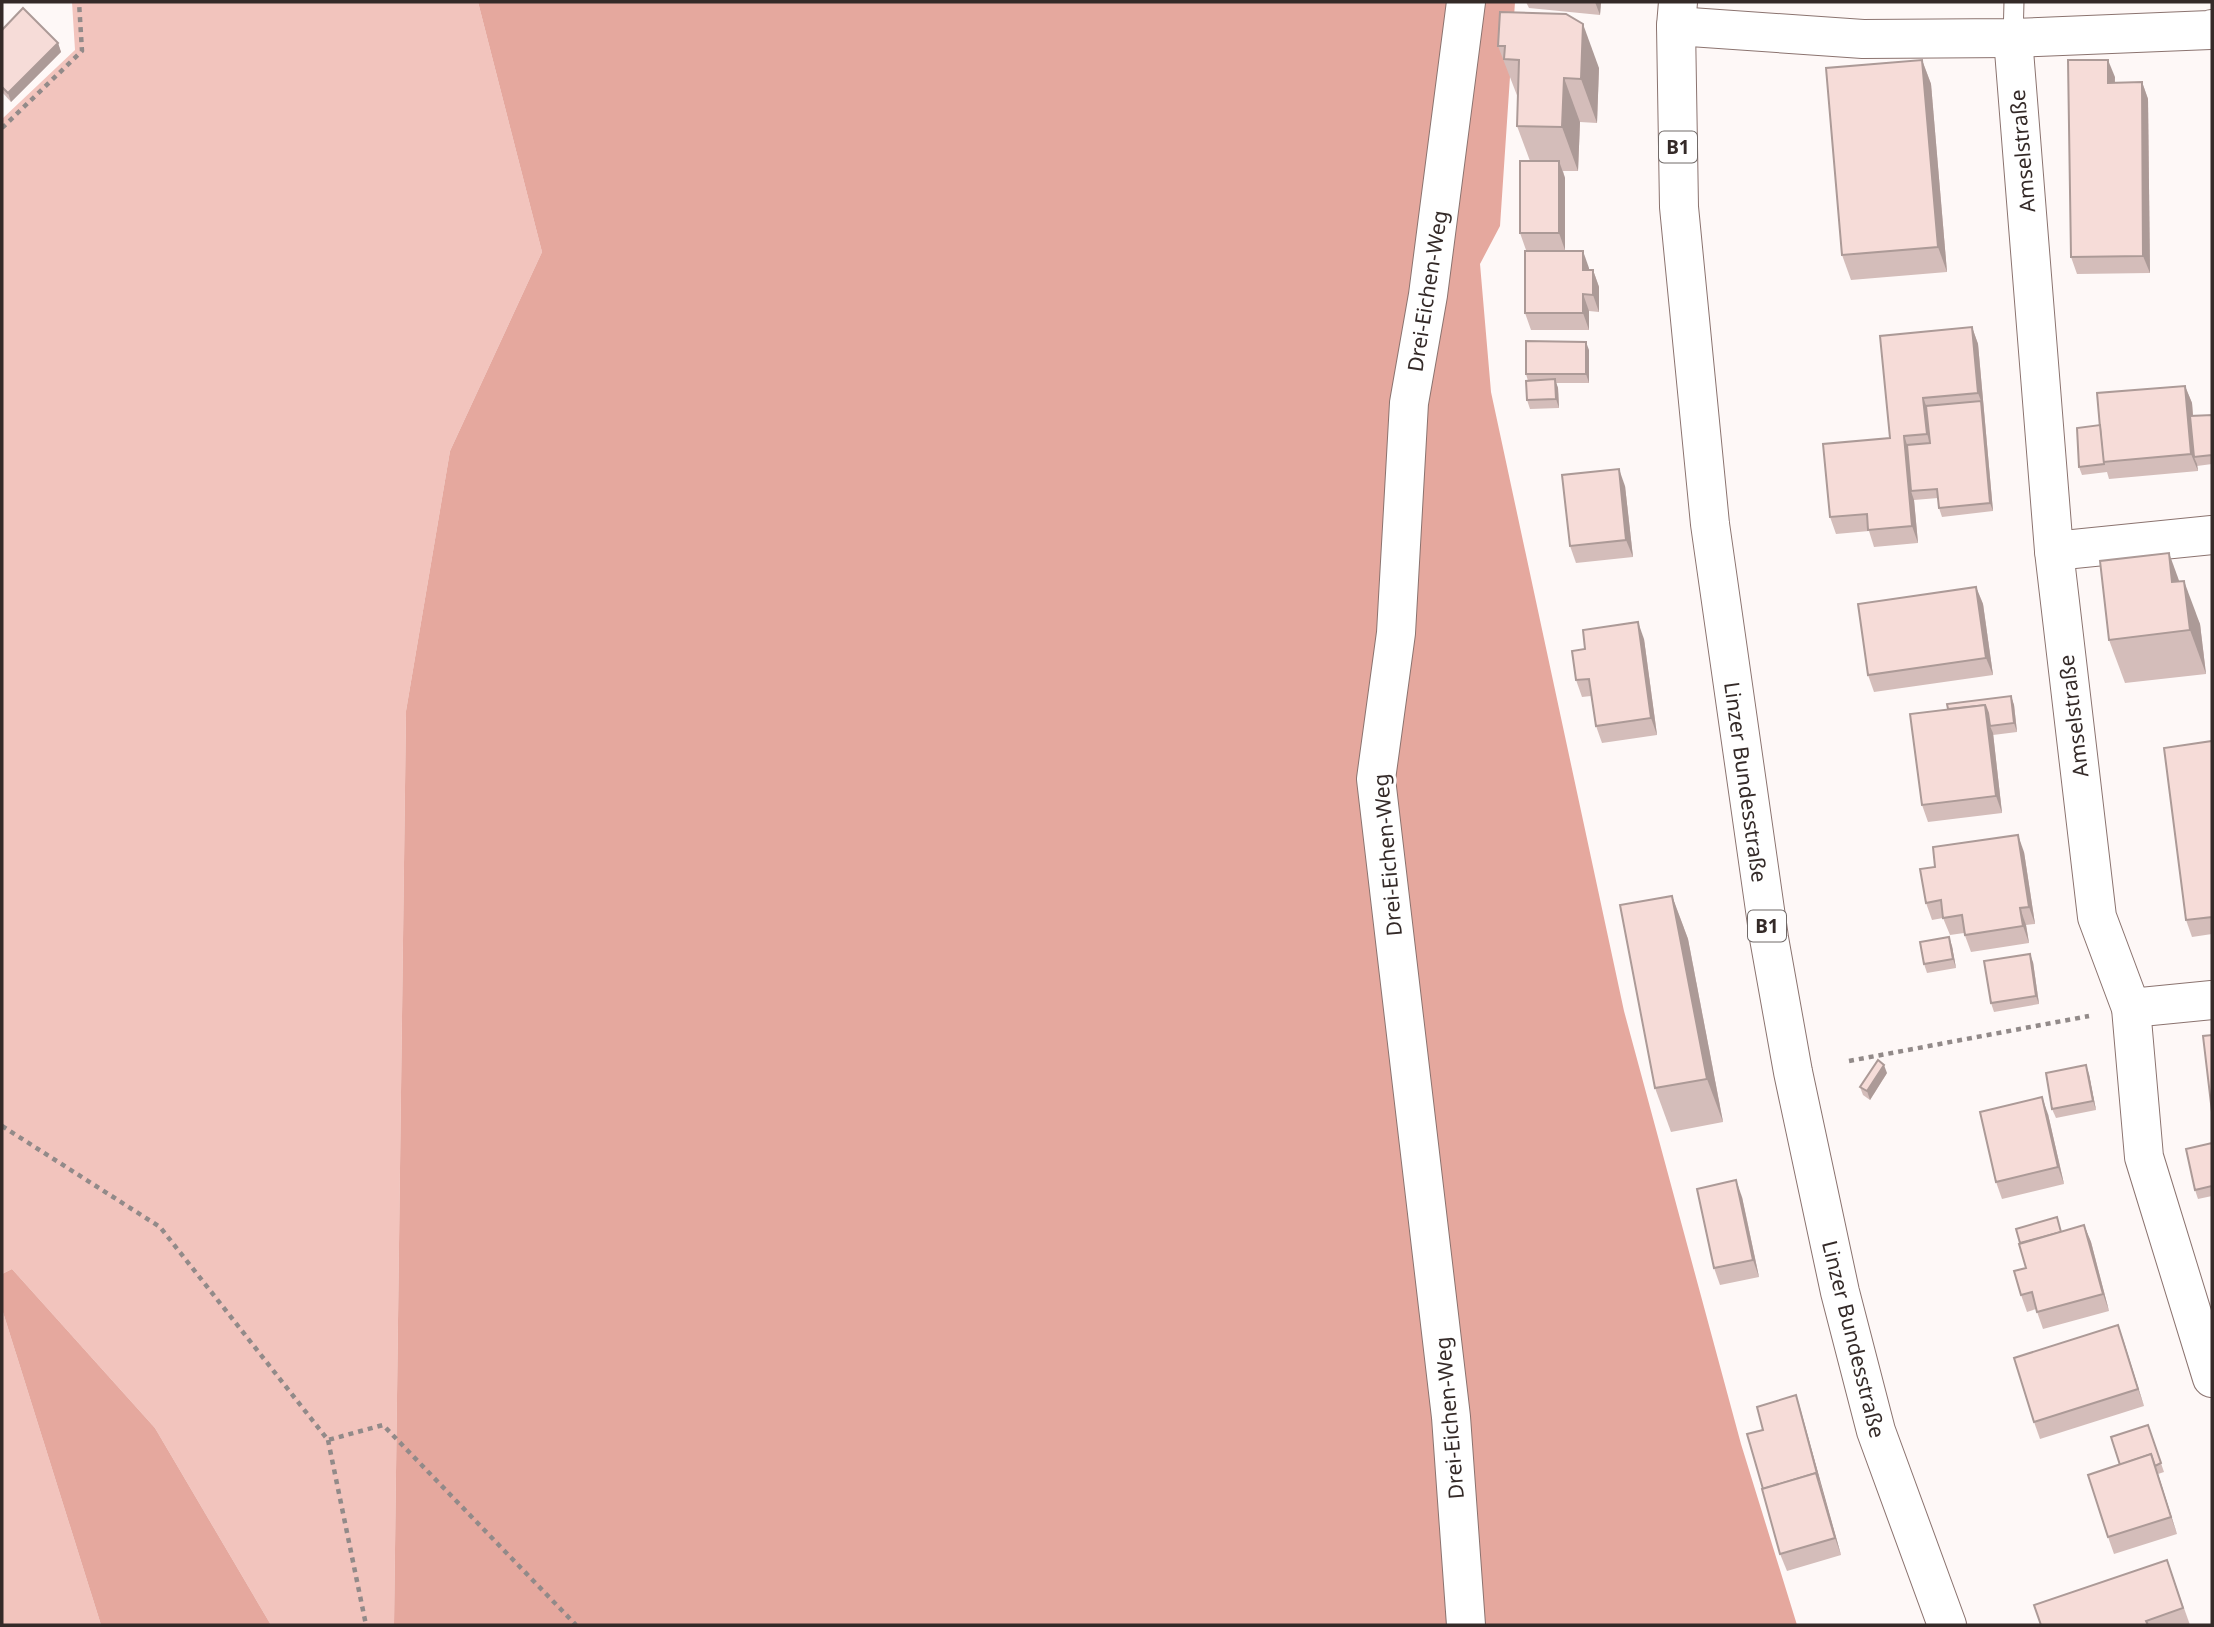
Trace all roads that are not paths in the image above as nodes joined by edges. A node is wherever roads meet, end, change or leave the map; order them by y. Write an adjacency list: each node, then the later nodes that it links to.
1 (1466, 2): 10 (street, Drei-Eichen-Weg)
2 (1677, 14): 3 (street); 11 (street, Linzer Bundesstraße / B1)
3 (2013, 20): 4 (street); 6 (street, Amselstraße)
4 (2212, 29)
5 (2212, 535): 6 (street)
6 (2054, 551): 8 (street, Amselstraße)
7 (2212, 1000): 8 (street)
8 (2131, 1008): 9 (street, Amselstraße)
9 (2212, 1378)
10 (1466, 1625)
11 (1947, 1625)

